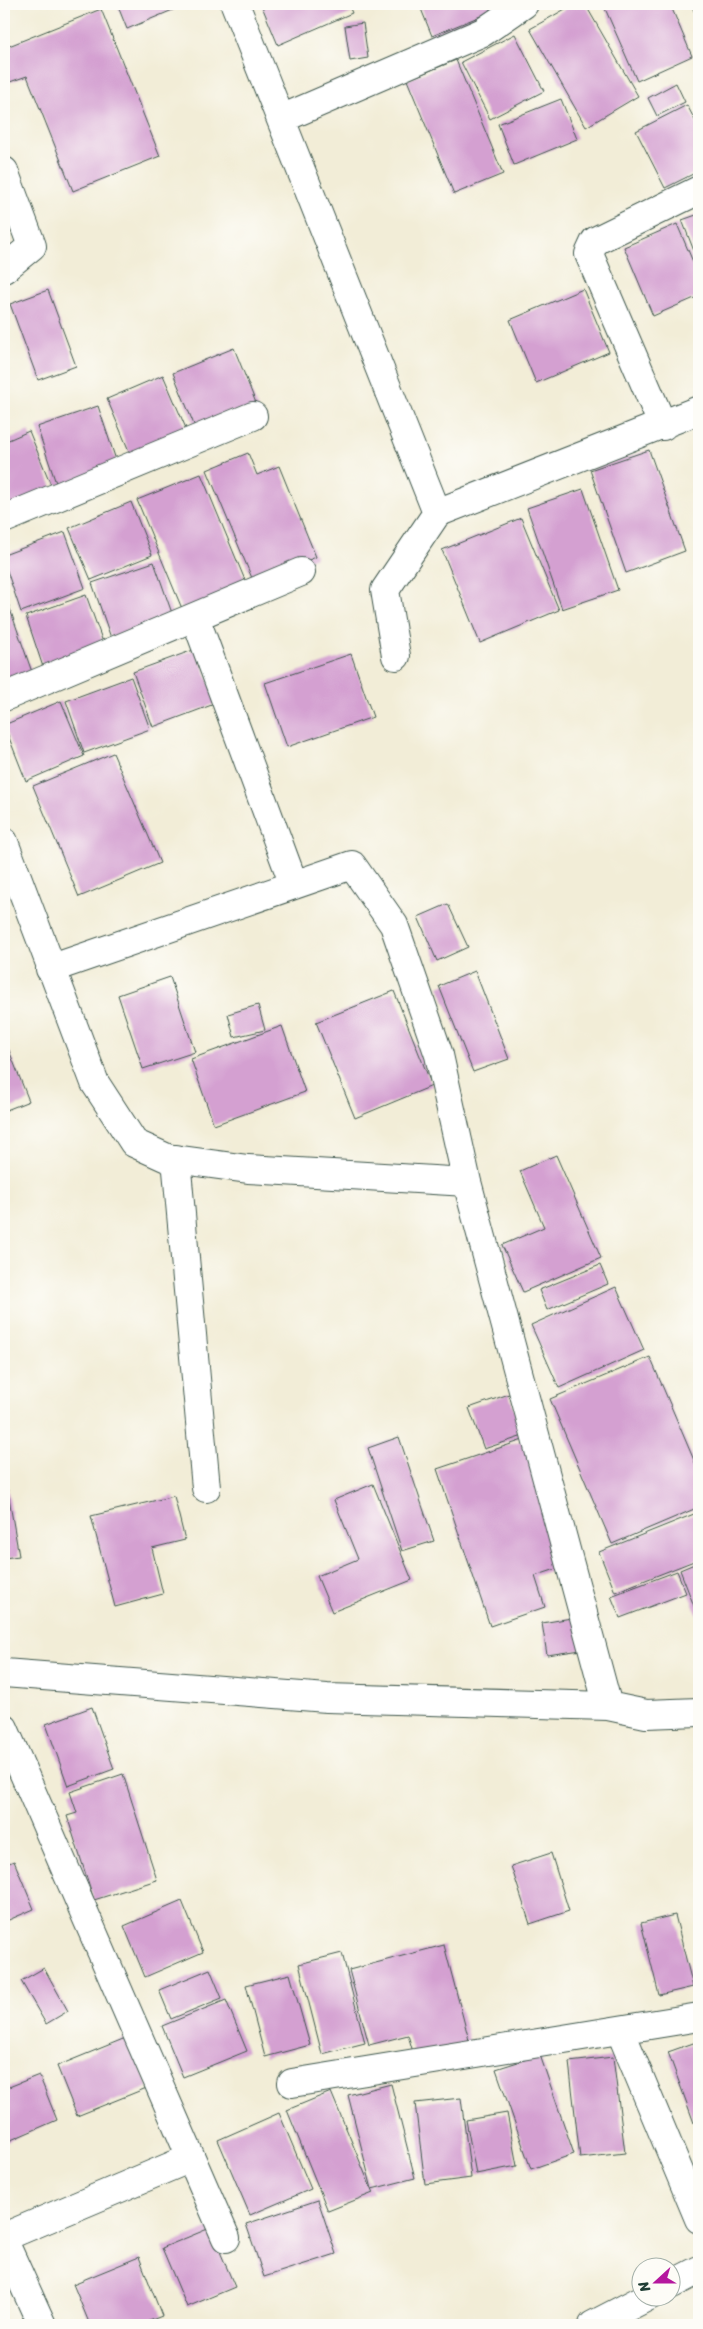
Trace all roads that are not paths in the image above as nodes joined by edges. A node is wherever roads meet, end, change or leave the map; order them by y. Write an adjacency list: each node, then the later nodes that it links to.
1 (235, 4): 3 (street)
2 (524, 4): 3 (street)
3 (281, 119): 10 (street)
4 (4, 171): 6 (street)
5 (699, 190): 9 (street)
6 (4, 269)
7 (699, 410): 9 (street)
8 (254, 416): 11 (street)
9 (663, 426): 10 (street)
10 (437, 513): 14 (street)
11 (4, 519)
12 (301, 572): 13 (street)
13 (195, 617): 15 (street); 17 (street)
14 (396, 656)
15 (4, 697)
16 (4, 842): 18 (street)
17 (294, 885): 18 (street); 20 (street)
18 (50, 969): 19 (street)
19 (176, 1159): 20 (street); 21 (street)
20 (466, 1182): 23 (street)
21 (206, 1488)
22 (4, 1674): 23 (street)
23 (608, 1706): 24 (street)
24 (699, 1712)
25 (4, 1728): 29 (street)
26 (699, 2017): 27 (street)
27 (620, 2030): 28 (street); 30 (street)
28 (292, 2083)
29 (191, 2158): 31 (street); 32 (street)
30 (699, 2218)
31 (226, 2238)
32 (4, 2239): 36 (street)
33 (699, 2270): 34 (street)
34 (680, 2280)
35 (630, 2306): 37 (street)
36 (42, 2325)
37 (595, 2325)

